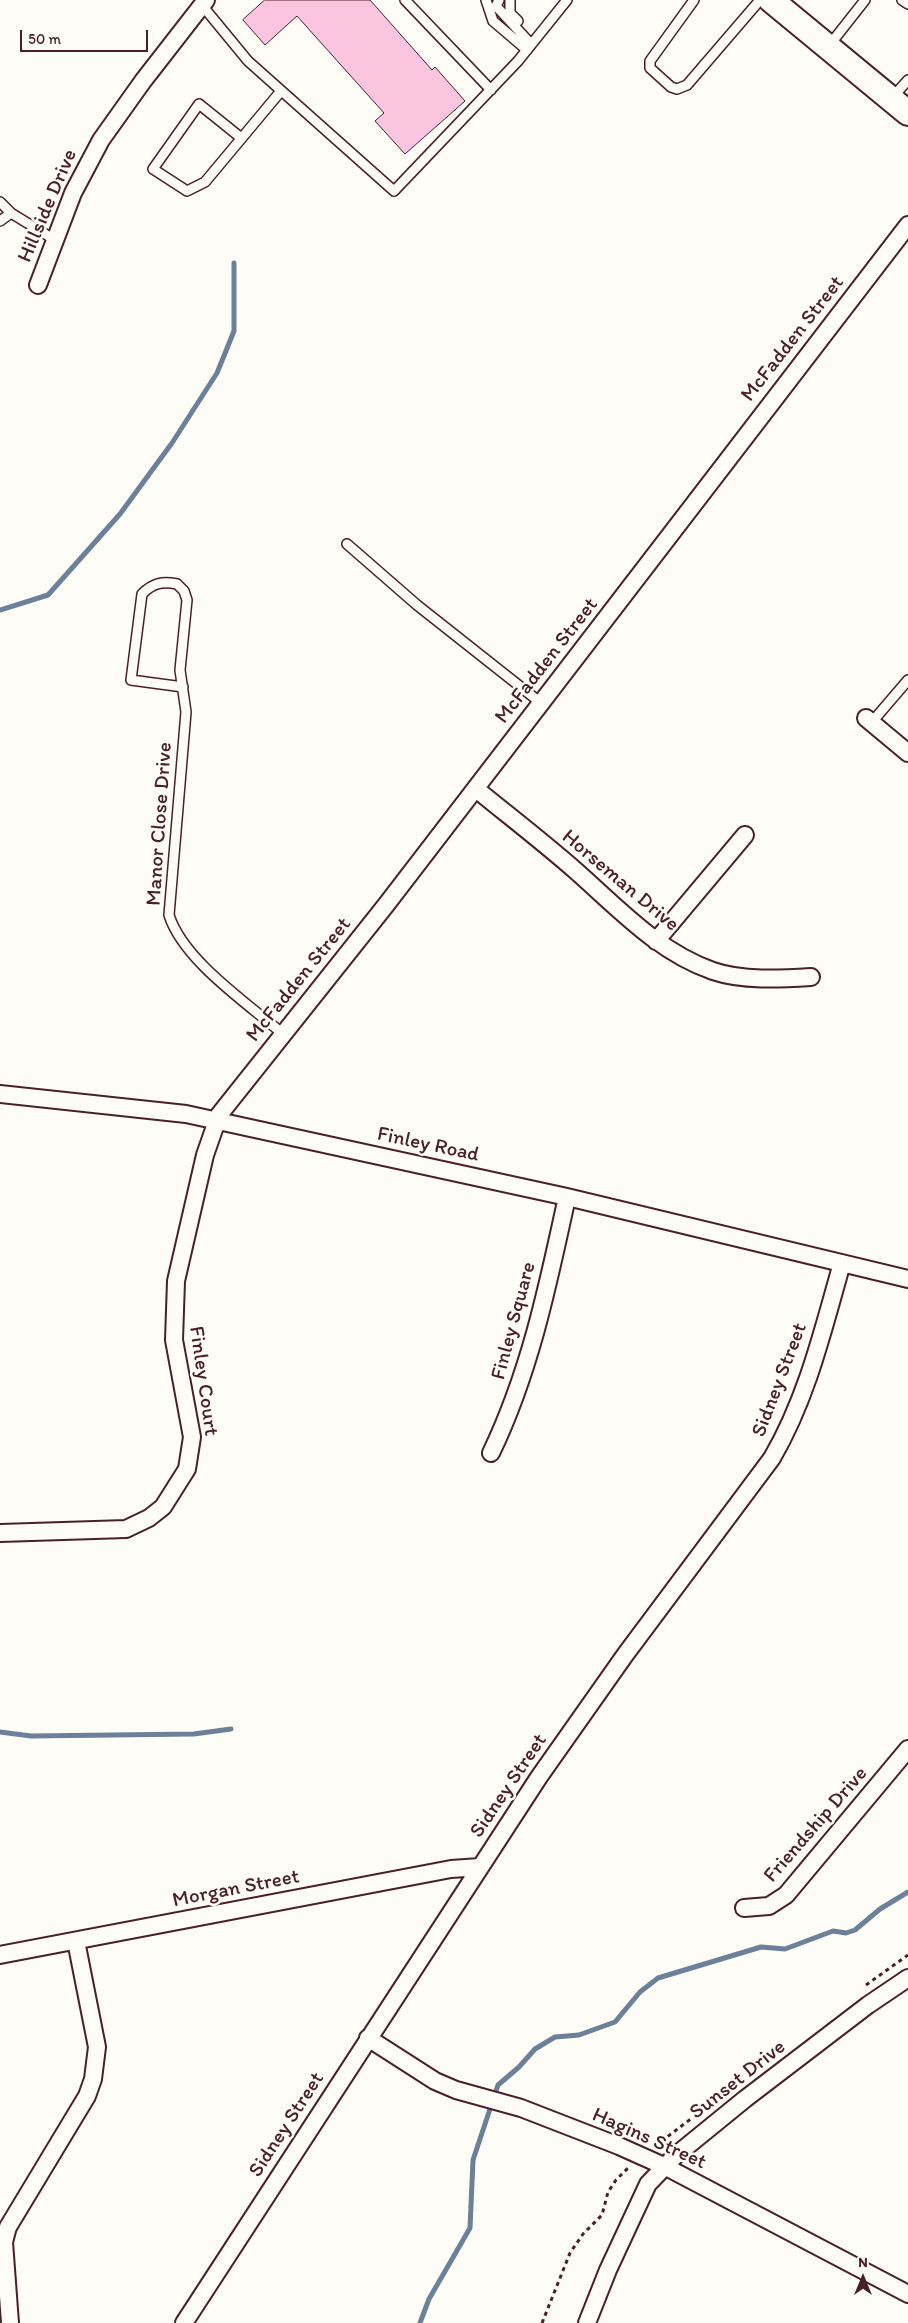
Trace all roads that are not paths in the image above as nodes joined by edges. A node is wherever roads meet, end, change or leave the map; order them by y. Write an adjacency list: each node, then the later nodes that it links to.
1 (405, 0): 17 (lane)
2 (486, 0): 14 (lane)
3 (500, 0): 14 (lane)
4 (520, 0): 12 (lane)
5 (566, 0): 14 (lane)
6 (694, 0): 7 (lane)
7 (760, 0)
8 (771, 0): 15 (main road)
9 (865, 0): 15 (lane)
10 (902, 0): 13 (lane)
11 (201, 2): 18 (lane); 25 (street, Hillside Drive)
12 (510, 4): 14 (lane)
13 (908, 4)
14 (531, 45): 17 (lane)
15 (828, 47): 19 (main road)
16 (908, 80): 19 (lane)
17 (491, 90): 18 (lane)
18 (281, 91): 20 (lane)
19 (899, 106)
20 (240, 137): 20 (lane)
21 (0, 202): 22 (lane)
22 (11, 212): 23 (lane); 25 (lane)
23 (0, 222)
24 (908, 225): 30 (street, McFadden Street)
25 (55, 240): 26 (street, Hillside Drive)
26 (38, 284)
27 (347, 544): 30 (lane)
28 (908, 680): 31 (lane)
29 (182, 687): 29 (lane, Manor Close Drive); 37 (lane, Manor Close Drive)
30 (541, 703): 33 (street, McFadden Street)
31 (869, 720): 32 (street)
32 (908, 753)
33 (476, 788): 35 (street, Horseman Drive); 37 (street, McFadden Street)
34 (745, 835): 35 (street)
35 (656, 941): 36 (street, Horseman Drive)
36 (811, 977)
37 (283, 1034): 39 (street, McFadden Street)
38 (0, 1094): 39 (street, Finley Road)
39 (217, 1120): 40 (street, Finley Road); 44 (street, Finley Court)
40 (567, 1197): 41 (street, Finley Road); 43 (street, Finley Square)
41 (842, 1263): 42 (street, Finley Road); 46 (street, Sidney Street)
42 (908, 1279)
43 (491, 1453)
44 (0, 1533)
45 (908, 1749): 47 (street, Friendship Drive)
46 (480, 1866): 48 (street, Morgan Street); 51 (street, Sidney Street)
47 (744, 1908)
48 (76, 1941): 49 (street, Morgan Street); 54 (street)
49 (0, 1955)
50 (908, 1978): 52 (street, Sunset Drive)
51 (368, 2038): 52 (street, Hagins Street); 55 (street, Sidney Street)
52 (666, 2167): 53 (street, Hagins Street); 56 (street, Sunset Drive)
53 (908, 2294)
54 (10, 2323)
55 (184, 2323)
56 (587, 2323)

